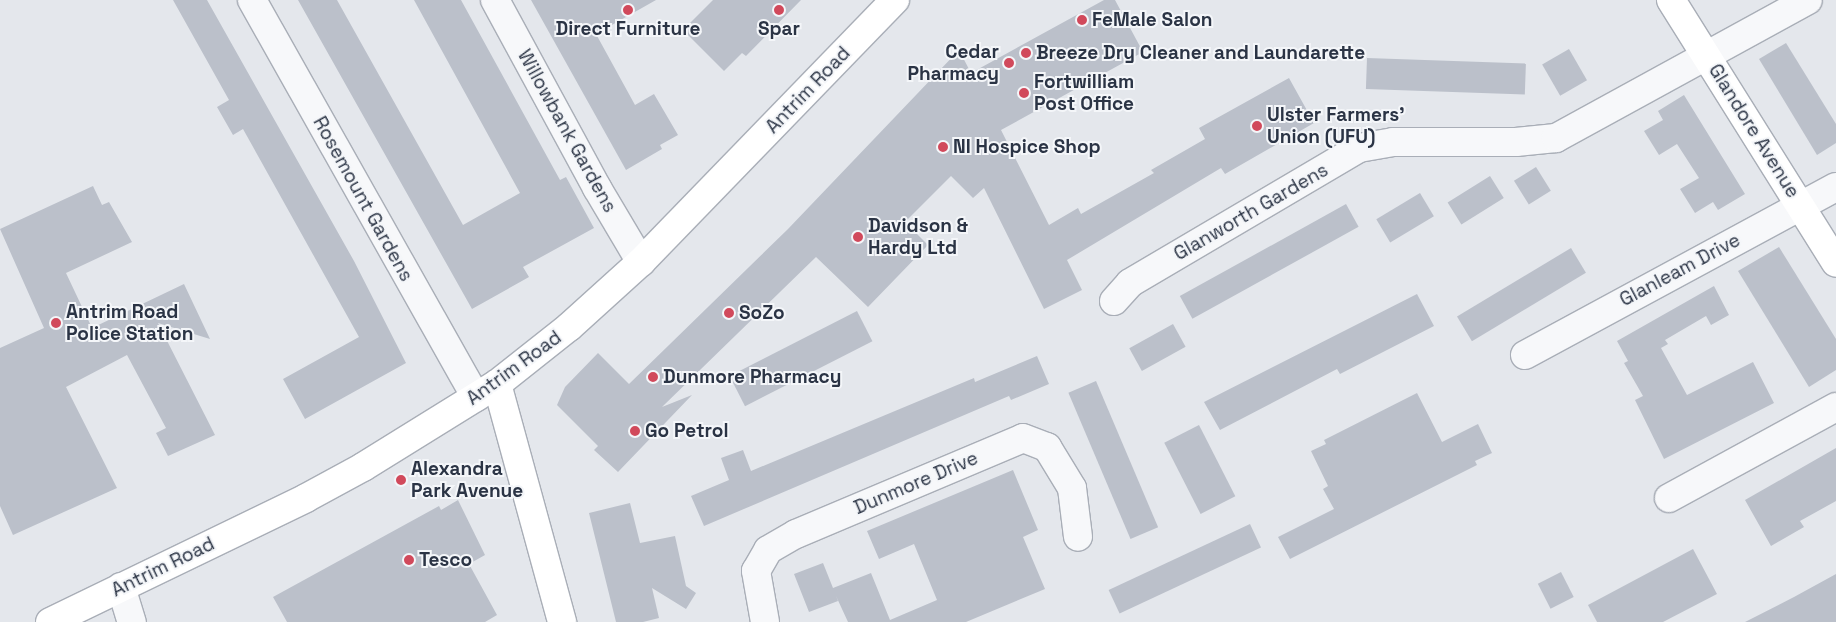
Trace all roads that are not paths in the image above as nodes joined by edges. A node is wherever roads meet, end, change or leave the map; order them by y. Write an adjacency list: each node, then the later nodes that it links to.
1 (252, 0): 13 (street, Rosemount Gardens)
2 (495, 0): 9 (street, Willowbank Gardens)
3 (895, 0): 9 (main road, Antrim Road)
4 (1671, 0): 6 (main road, Glandore Avenue)
5 (1808, 0): 6 (street, Glanworth Gardens)
6 (1706, 54): 8 (main road, Glandore Avenue); 11 (street, Glanworth Gardens)
7 (1836, 187): 8 (street, Glanleam Drive)
8 (1801, 206): 10 (main road, Glandore Avenue); 12 (street, Glanleam Drive)
9 (641, 262): 13 (main road, Antrim Road)
10 (1836, 263)
11 (1114, 301)
12 (1525, 354)
13 (487, 390): 17 (main road, Antrim Road); 20 (main road)
14 (1836, 408): 15 (street)
15 (1669, 498)
16 (1078, 537): 21 (street, Dunmore Drive)
17 (121, 588): 18 (main road, Antrim Road); 19 (street)
18 (50, 622)
19 (132, 622)
20 (562, 622)
21 (764, 622)

